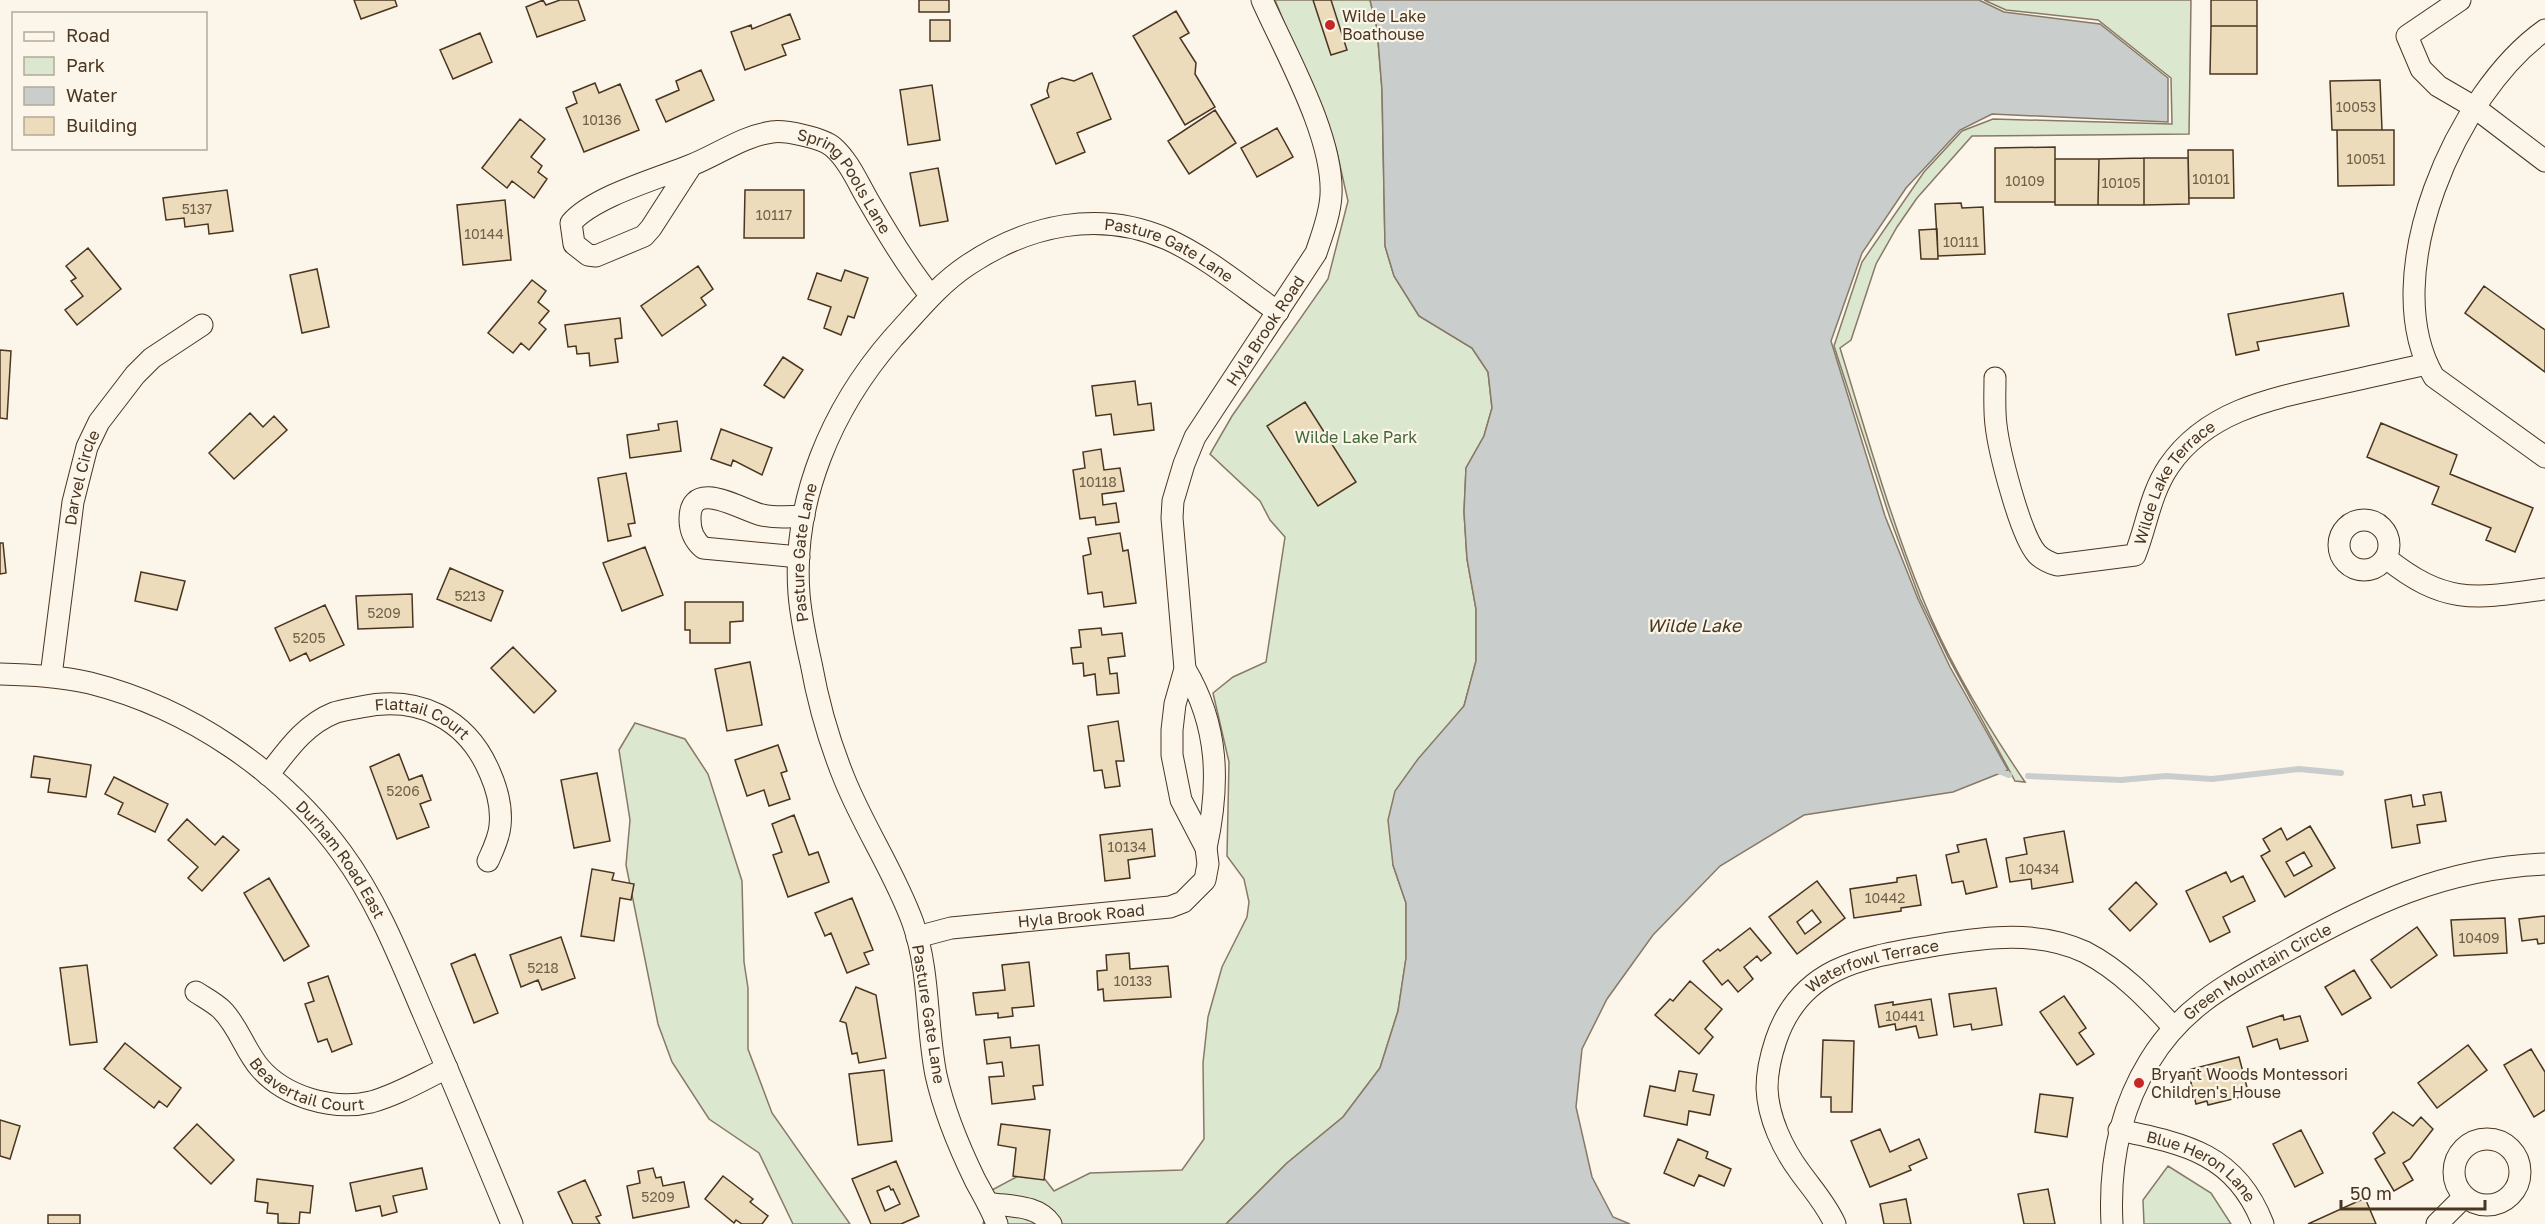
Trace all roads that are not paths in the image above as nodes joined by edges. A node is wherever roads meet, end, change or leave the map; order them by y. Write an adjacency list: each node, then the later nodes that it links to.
1 (1262, 0): 8 (street, Hyla Brook Road)
2 (2460, 0): 4 (street)
3 (2545, 30): 4 (street)
4 (2474, 107): 5 (street); 10 (street)
5 (2545, 160)
6 (691, 166): 6 (street, Spring Pools Lane); 7 (street, Spring Pools Lane)
7 (930, 295): 8 (street, Pasture Gate Lane); 13 (street, Pasture Gate Lane)
8 (1278, 312): 17 (street, Hyla Brook Road)
9 (202, 325): 19 (street, Darvel Circle)
10 (2427, 364): 11 (street, Wilde Lake Terrace); 12 (street)
11 (1995, 378)
12 (2545, 457)
13 (804, 516): 14 (street, Pasture Gate Lane); 14 (street)
14 (799, 557): 24 (street, Pasture Gate Lane)
15 (2386, 558): 16 (street)
16 (2545, 590)
17 (1185, 669): 21 (street, Hyla Brook Road); 21 (street, Hyla Brook Road)
18 (0, 674): 19 (street, Durham Road East)
19 (51, 676): 20 (street, Durham Road East)
20 (268, 775): 22 (street, Flattail Court); 27 (street, Durham Road East)
21 (1206, 848): 24 (street, Hyla Brook Road)
22 (488, 861)
23 (2545, 864): 26 (street, Green Mountain Circle)
24 (917, 937): 30 (street, Pasture Gate Lane)
25 (196, 992): 27 (street, Beavertail Court)
26 (2174, 1028): 28 (street, Green Mountain Circle); 34 (street, Waterfowl Terrace)
27 (447, 1068): 31 (street, Durham Road East)
28 (2119, 1130): 35 (street, Green Mountain Circle); 36 (street, Blue Heron Lane)
29 (2464, 1197): 37 (street)
30 (988, 1203): 32 (street, Pasture Gate Lane); 33 (street)
31 (512, 1224)
32 (997, 1224)
33 (1051, 1224)
34 (1835, 1224)
35 (2112, 1224)
36 (2263, 1224)
37 (2437, 1224)

